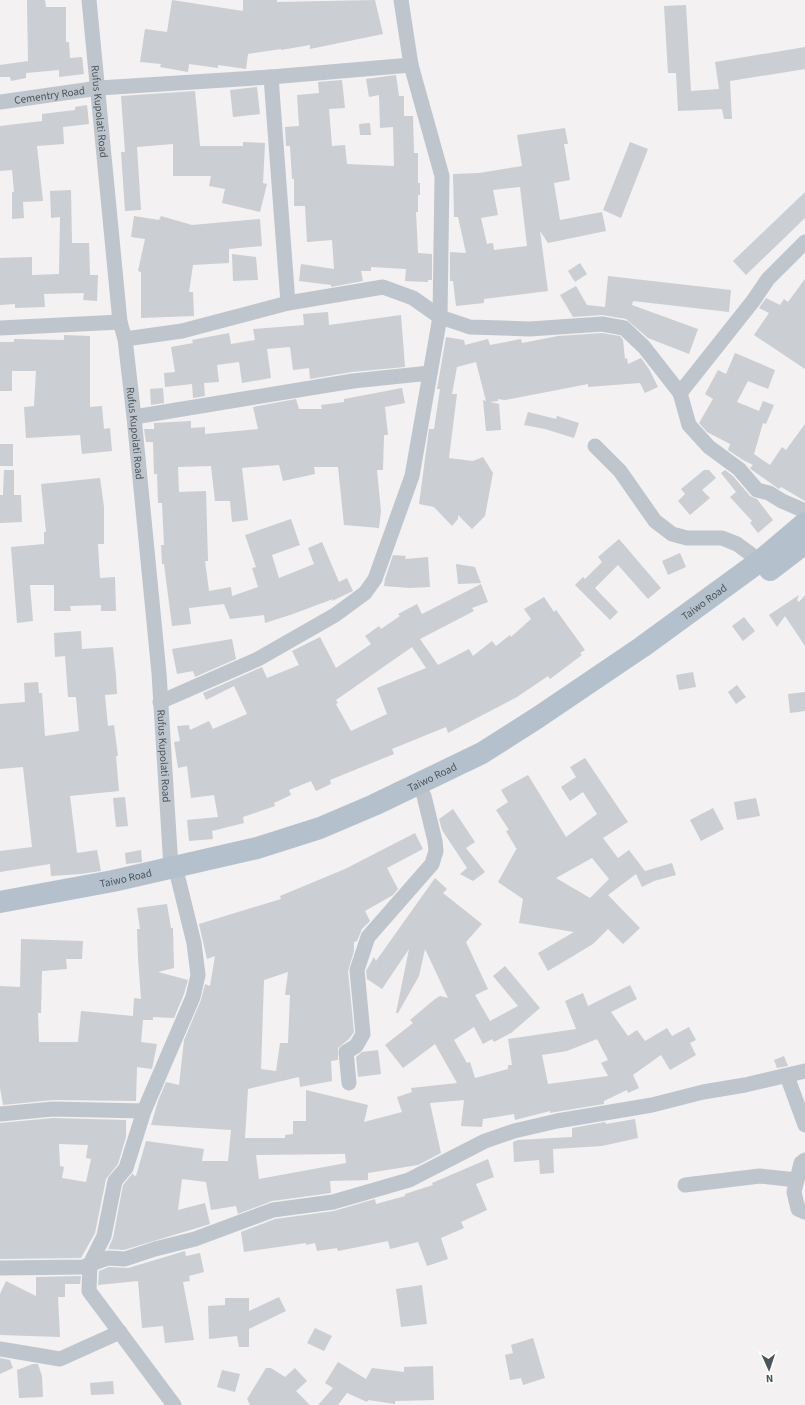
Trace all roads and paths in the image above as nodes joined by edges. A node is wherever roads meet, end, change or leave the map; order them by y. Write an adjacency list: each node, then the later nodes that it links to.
1 (89, 0): 5 (street, Rufus Kupolati Road)
2 (401, 0): 3 (street)
3 (411, 65): 4 (street, Cementry Road); 9 (street)
4 (271, 77): 5 (street, Cementry Road); 8 (street)
5 (99, 88): 6 (street, Cementry Road); 10 (street, Rufus Kupolati Road)
6 (0, 102)
7 (805, 242): 14 (street)
8 (288, 303): 9 (street); 12 (street)
9 (440, 317): 13 (street); 14 (street)
10 (120, 322): 11 (street); 12 (street, Rufus Kupolati Road)
11 (0, 328)
12 (125, 339): 15 (street, Rufus Kupolati Road)
13 (430, 373): 15 (street); 21 (street)
14 (680, 393): 17 (street)
15 (134, 417): 21 (street, Rufus Kupolati Road)
16 (595, 446): 20 (street)
17 (805, 511)
18 (805, 523): 20 (main road, Taiwo Road)
19 (805, 543): 22 (main road, Taiwo Road)
20 (760, 561): 23 (main road, Taiwo Road)
21 (160, 702): 23 (street, Rufus Kupolati Road)
22 (424, 796): 23 (main road, Taiwo Road); 28 (street)
23 (175, 873): 24 (main road, Taiwo Road); 25 (main road, Taiwo Road); 29 (street, Rufus Kupolati Road)
24 (0, 902)
25 (0, 912)
26 (805, 1071): 27 (street)
27 (787, 1076): 31 (street); 36 (street)
28 (349, 1083)
29 (144, 1111): 30 (street); 36 (street, Rufus Kupolati Road)
30 (0, 1114)
31 (805, 1125)
32 (805, 1160): 33 (street)
33 (797, 1180): 34 (street); 35 (street)
34 (685, 1185)
35 (805, 1212)
36 (90, 1264): 37 (street); 38 (street)
37 (0, 1268)
38 (120, 1332): 39 (street); 40 (street)
39 (0, 1348)
40 (174, 1405)

